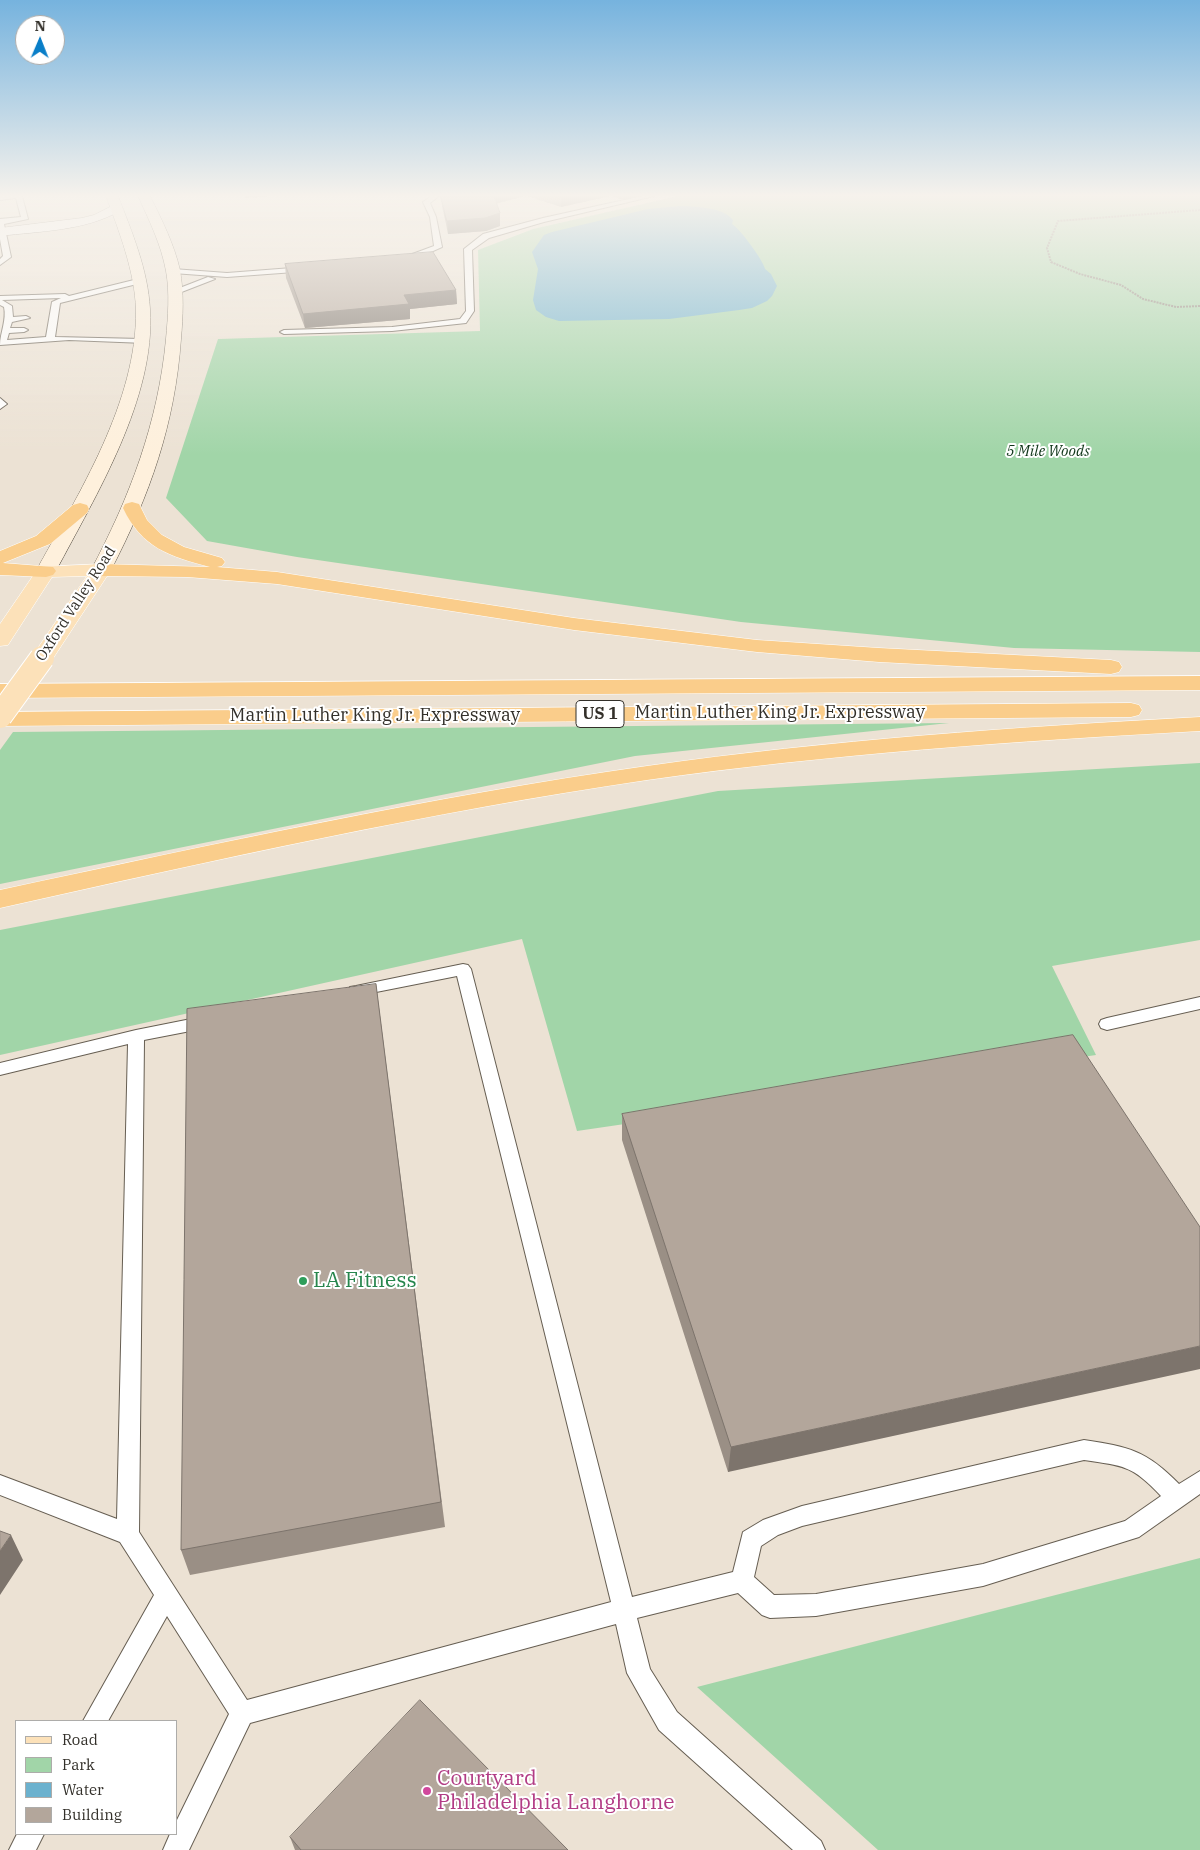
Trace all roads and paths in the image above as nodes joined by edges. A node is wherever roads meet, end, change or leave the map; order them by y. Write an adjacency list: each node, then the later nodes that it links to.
1 (132, 282): 8 (lane)
2 (138, 282): 14 (main road)
3 (175, 282): 7 (main road, Oxford Valley Road)
4 (196, 282): 7 (lane)
5 (469, 282): 12 (lane)
6 (1111, 282): 9 (path)
7 (176, 291): 18 (main road, Oxford Valley Road)
8 (77, 295): 10 (lane); 11 (lane)
9 (1200, 306)
10 (5, 313): 10 (lane); 11 (lane); 15 (lane)
11 (54, 316): 11 (lane); 13 (lane)
12 (284, 332)
13 (50, 339): 14 (lane); 15 (lane)
14 (142, 341): 19 (main road)
15 (1, 343)
16 (0, 401): 17 (lane)
17 (0, 406)
18 (132, 508): 22 (main road, Oxford Valley Road); 24 (highway)
19 (80, 510): 20 (highway); 23 (main road)
20 (0, 558)
21 (0, 569): 23 (highway)
22 (101, 570): 23 (main road); 24 (highway); 30 (main road, Oxford Valley Road, bridge)
23 (46, 571): 25 (main road)
24 (277, 578): 26 (highway)
25 (0, 640)
26 (1200, 671)
27 (1200, 683): 28 (highway, Martin Luther King Jr. Expressway / US 1)
28 (0, 691)
29 (1200, 709): 30 (highway, Martin Luther King Jr. Expressway / US 1)
30 (0, 718)
31 (1200, 724): 32 (highway)
32 (0, 899)
33 (338, 994): 45 (lane)
34 (1200, 1003): 36 (lane)
35 (223, 1018): 37 (lane)
36 (1106, 1024)
37 (136, 1036): 38 (lane); 42 (lane)
38 (0, 1069)
39 (1200, 1481): 41 (lane)
40 (0, 1485): 42 (lane)
41 (1177, 1497): 43 (lane); 43 (lane)
42 (128, 1534): 44 (lane)
43 (742, 1581): 45 (lane)
44 (167, 1595): 46 (lane); 47 (lane)
45 (624, 1610): 46 (lane); 51 (lane)
46 (242, 1713): 50 (lane)
47 (96, 1720)
48 (30, 1835): 49 (lane)
49 (22, 1850)
50 (176, 1850)
51 (812, 1850)

